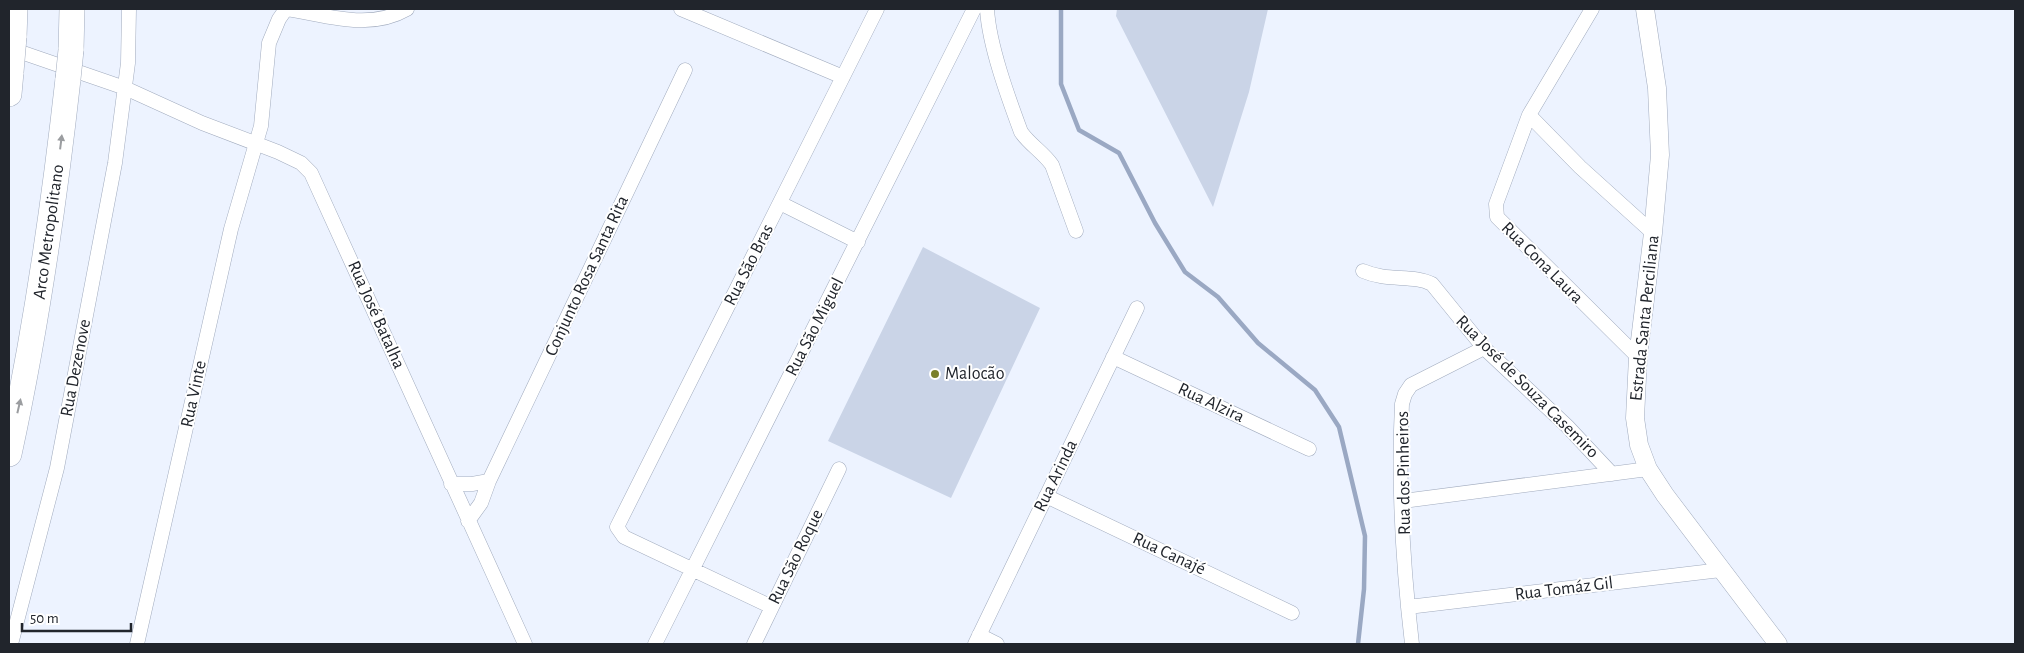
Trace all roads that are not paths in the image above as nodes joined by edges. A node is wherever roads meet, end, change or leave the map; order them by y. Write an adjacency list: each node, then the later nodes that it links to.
1 (16, 9): 12 (highway)
2 (72, 9): 28 (highway, Arco Metropolitano, one-way to 2, bridge)
3 (129, 9): 15 (street, Rua Dezenove)
4 (287, 9): 5 (street); 17 (street, Rua Vinte)
5 (407, 9)
6 (681, 9): 14 (street)
7 (877, 9): 14 (street, Rua São Bras)
8 (974, 9): 21 (street, Rua São Miguel)
9 (987, 9): 19 (street)
10 (1592, 9): 16 (street, Rua Cona Laura)
11 (1645, 9): 20 (street, Estrada Santa Perciliana)
12 (11, 63): 15 (street, Rua José Batalha)
13 (685, 70): 32 (street, Conjunto Rosa Santa Rita)
14 (843, 78): 18 (street, Rua São Bras)
15 (125, 88): 17 (street, Rua José Batalha); 43 (street, Rua Dezenove)
16 (1530, 115): 20 (street); 26 (street, Rua Cona Laura)
17 (256, 145): 33 (street, Rua José Batalha); 44 (street, Rua Vinte)
18 (780, 203): 21 (street); 37 (street, Rua São Bras)
19 (1076, 231)
20 (1654, 233): 26 (street, Estrada Santa Perciliana)
21 (858, 242): 37 (street, Rua São Miguel)
22 (1363, 270): 24 (street, Rua José de Souza Casemiro)
23 (1136, 308): 25 (street, Rua Arinda)
24 (1484, 348): 31 (street, Rua José de Souza Casemiro); 35 (street, Rua dos Pinheiros)
25 (1113, 357): 27 (street, Rua Alzira); 34 (street, Rua Arinda)
26 (1638, 357): 30 (street, Estrada Santa Perciliana)
27 (1309, 449)
28 (9, 454)
29 (839, 469): 39 (street, Rua São Roque)
30 (1648, 469): 31 (street); 38 (street, Estrada Santa Perciliana)
31 (1612, 474): 35 (street)
32 (489, 481): 33 (street); 36 (street, Conjunto Rosa Santa Rita)
33 (451, 484): 36 (street, Rua José Batalha)
34 (1046, 496): 41 (street, Rua Canajé); 42 (street, Rua Arinda)
35 (1403, 501): 40 (street, Rua dos Pinheiros)
36 (468, 521): 45 (street, Rua José Batalha)
37 (692, 569): 39 (street); 46 (street, Rua São Miguel)
38 (1721, 570): 40 (street, Rua Tomáz Gil); 50 (street, Estrada Santa Perciliana)
39 (772, 607): 47 (street, Rua São Roque)
40 (1408, 607): 49 (street, Rua dos Pinheiros)
41 (1292, 613)
42 (977, 640): 48 (street)
43 (11, 644)
44 (137, 644)
45 (525, 644)
46 (656, 644)
47 (754, 644)
48 (997, 644)
49 (1412, 644)
50 (1778, 644)

